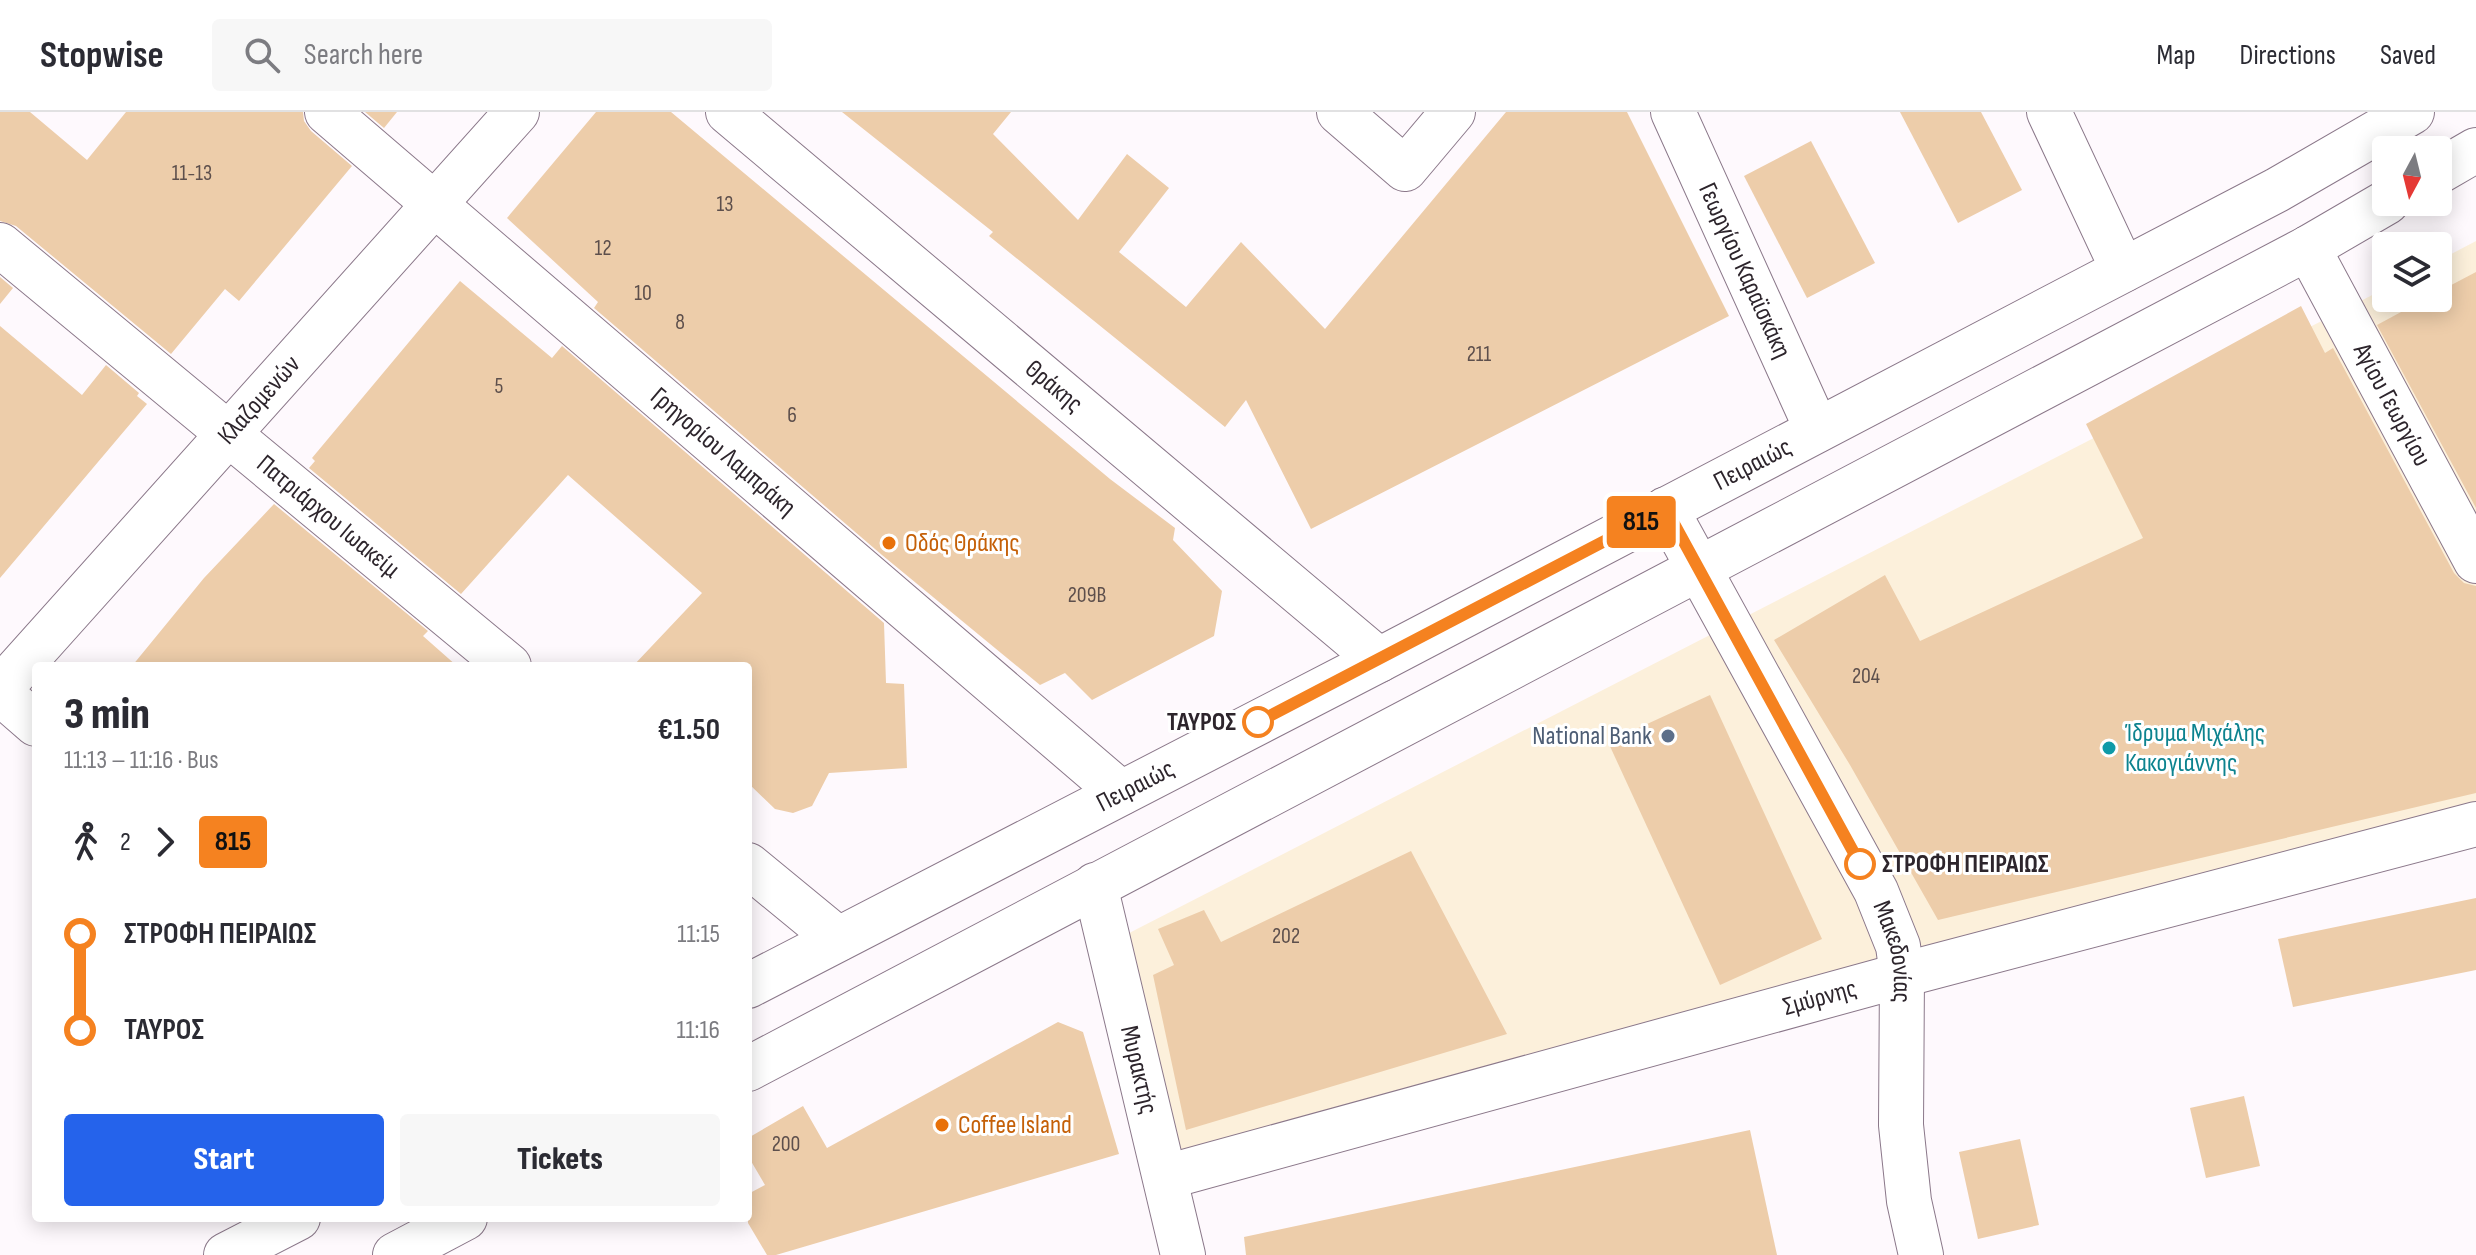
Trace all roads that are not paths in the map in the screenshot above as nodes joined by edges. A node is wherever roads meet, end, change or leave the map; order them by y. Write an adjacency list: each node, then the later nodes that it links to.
1 (327, 112): 11 (street, Γρηγορίου Λαμπράκη)
2 (517, 112): 11 (street, Κλαζομενών)
3 (728, 112): 21 (street, Θράκης)
4 (1339, 112): 5 (street)
5 (1453, 112)
6 (1673, 112): 16 (street, Γεωργίου Καραϊσκάκη)
7 (2049, 112): 15 (street)
8 (2412, 112): 15 (street, Πειραιώς)
9 (2476, 150): 10 (street)
10 (2452, 164)
11 (434, 204): 17 (street, Κλαζομενών); 25 (street, Γρηγορίου Λαμπράκη)
12 (2372, 211): 14 (street)
13 (0, 245): 17 (street, Πατριάρχου Ιωακείμ)
14 (2308, 248): 19 (street, Αγίου Γεωργίου); 20 (street)
15 (2123, 270): 16 (street, Πειραιώς)
16 (1817, 430): 18 (street, Πειραιώς)
17 (229, 434): 22 (street, Πατριάρχου Ιωακείμ); 23 (street, Κλαζομενών)
18 (1666, 509): 20 (street, Μακεδονίας); 21 (street, Πειραιώς)
19 (2476, 561)
20 (1700, 566): 28 (street); 30 (street, Μακεδονίας)
21 (1379, 660): 25 (street, Πειραιώς)
22 (504, 662)
23 (0, 691): 24 (street)
24 (32, 720)
25 (1121, 793): 29 (street, Πειραιώς)
26 (2476, 824): 30 (street, Σμύρνης)
27 (752, 868): 29 (street)
28 (1095, 885): 32 (street); 33 (street, Μυρακτής)
29 (838, 939): 31 (street, Πειραιώς)
30 (1902, 975): 33 (street, Σμύρνης); 39 (street, Μακεδονίας)
31 (752, 984)
32 (752, 1067)
33 (1166, 1177): 38 (street, Μυρακτής)
34 (290, 1222): 36 (street)
35 (457, 1222): 37 (street)
36 (226, 1255)
37 (395, 1255)
38 (1183, 1255)
39 (1921, 1255)

